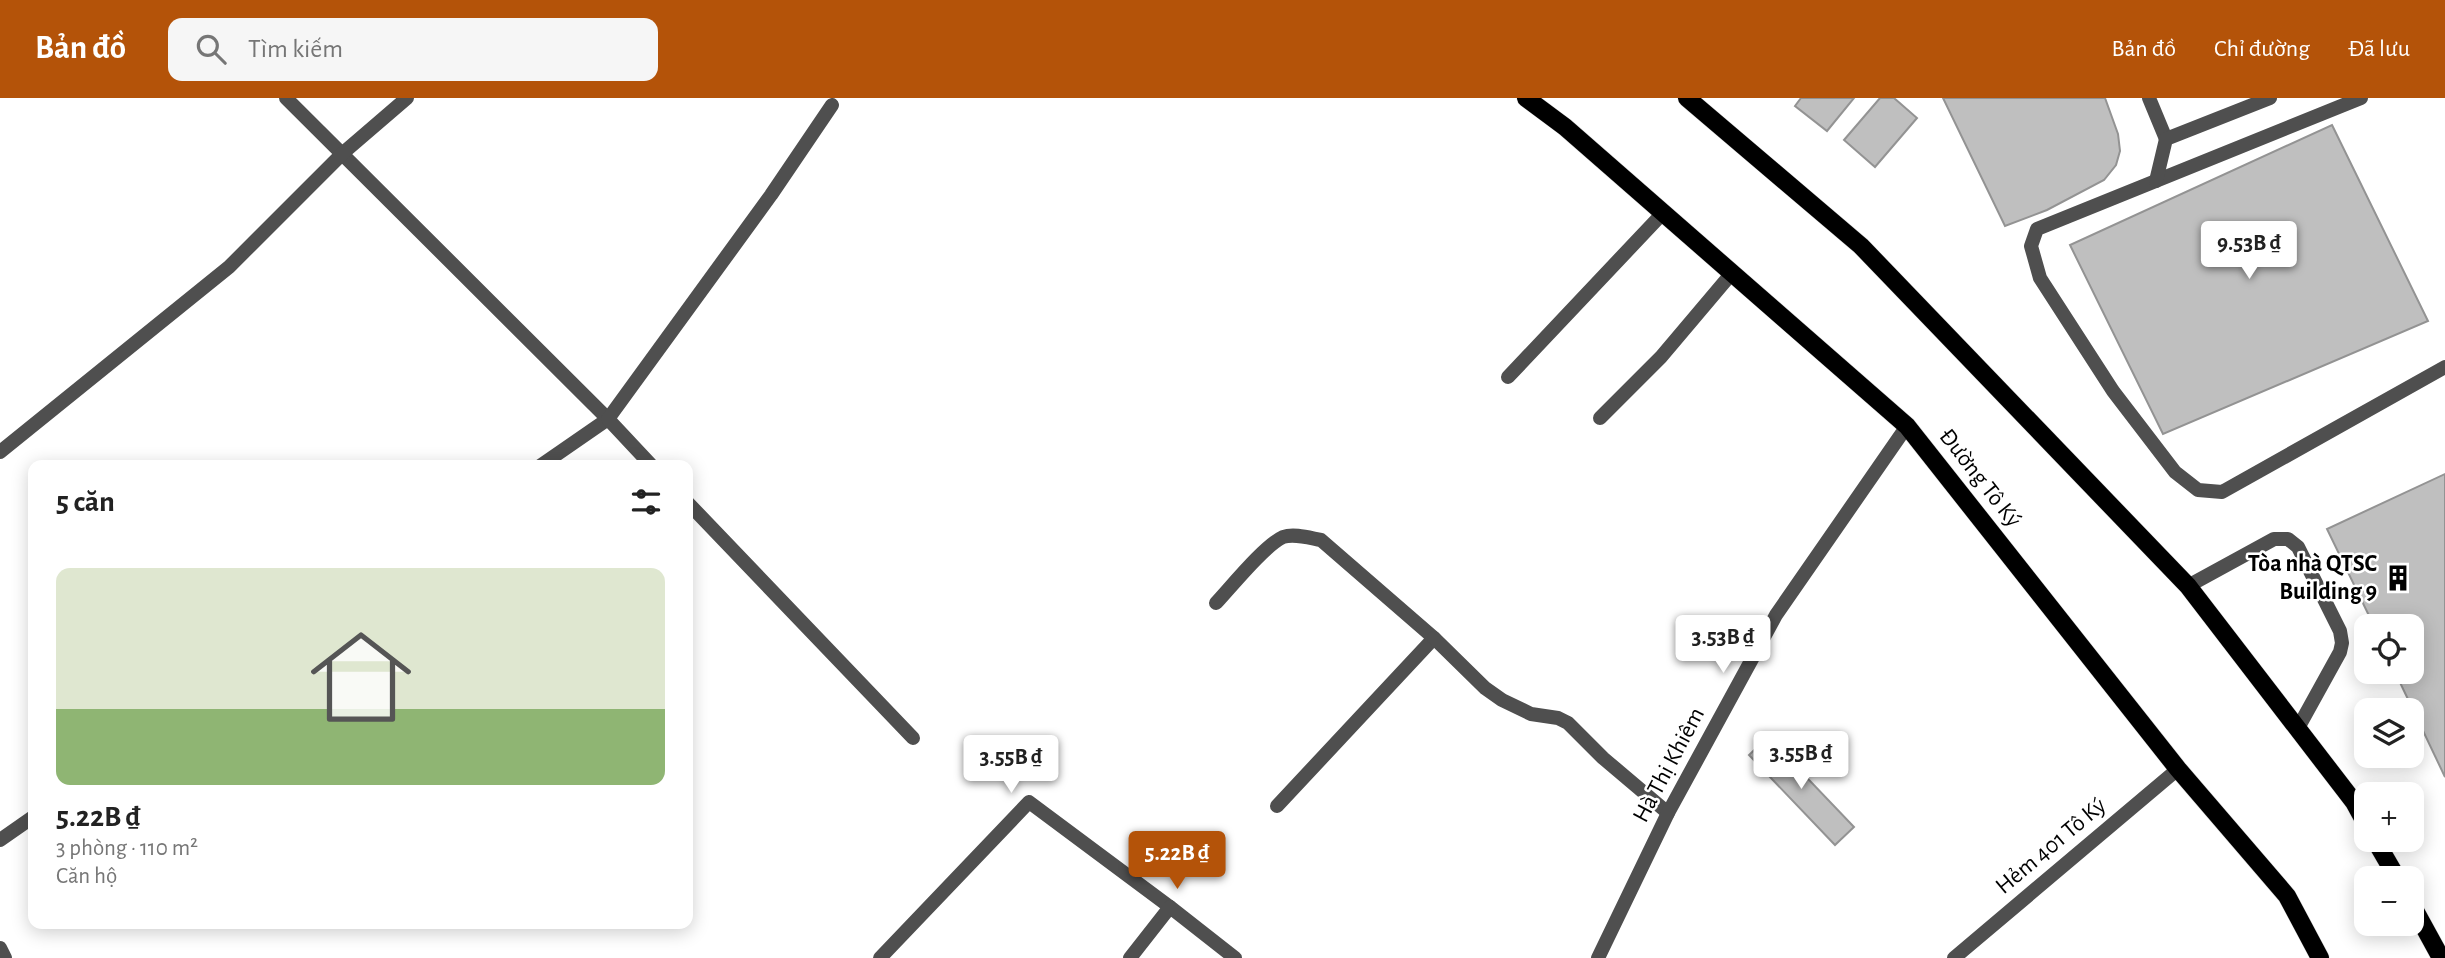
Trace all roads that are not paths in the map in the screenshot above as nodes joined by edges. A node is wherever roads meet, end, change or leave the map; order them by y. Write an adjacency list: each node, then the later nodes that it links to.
1 (286, 98): 10 (street)
2 (407, 98): 10 (street)
3 (1526, 98): 12 (main road, Đường Tô Ký)
4 (1687, 98): 23 (main road)
5 (2149, 98): 9 (street)
6 (2270, 98): 9 (street)
7 (2361, 98): 11 (street)
8 (832, 105): 17 (street)
9 (2166, 139): 11 (street)
10 (343, 153): 17 (street); 19 (street)
11 (2156, 181): 14 (street)
12 (1663, 213): 13 (main road, Đường Tô Ký); 15 (street)
13 (1732, 272): 16 (street); 18 (main road, Đường Tô Ký)
14 (2445, 368)
15 (1508, 377)
16 (1600, 418)
17 (608, 419): 20 (street); 21 (street)
18 (1907, 426): 28 (main road, Đường Tô Ký); 31 (street, Hà Thị Khiêm)
19 (0, 452)
20 (549, 460)
21 (646, 460)
22 (693, 508): 27 (street)
23 (2188, 586): 26 (main road); 26 (street)
24 (1216, 603): 25 (street)
25 (1434, 638): 30 (street); 31 (street)
26 (2298, 728): 29 (main road)
27 (913, 738)
28 (2178, 769): 42 (street, Hẻm 401 Tô Ký); 43 (main road, Đường Tô Ký)
29 (2354, 802)
30 (1277, 806)
31 (1668, 813): 41 (street, Hà Thị Khiêm)
32 (28, 820): 33 (street)
33 (0, 840)
34 (1170, 907): 38 (street); 39 (street); 40 (street)
35 (2424, 927): 44 (main road)
36 (0, 948): 37 (street)
37 (5, 958)
38 (880, 958)
39 (1130, 958)
40 (1235, 958)
41 (1598, 958)
42 (1954, 958)
43 (2320, 958)
44 (2441, 958)

